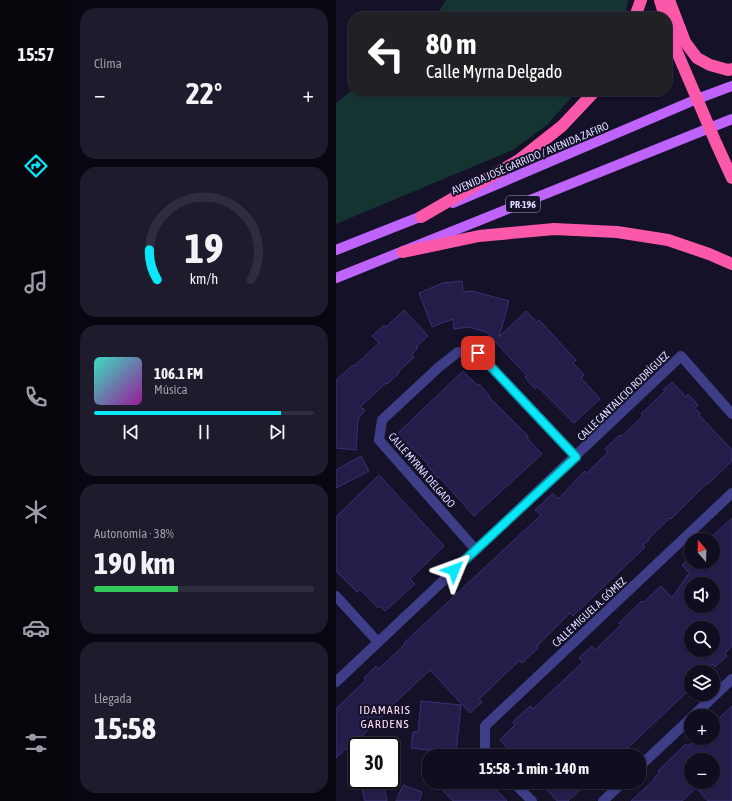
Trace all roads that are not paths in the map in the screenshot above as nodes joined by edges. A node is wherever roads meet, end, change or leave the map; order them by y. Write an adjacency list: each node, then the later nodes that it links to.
1 (640, 0): 4 (highway)
2 (660, 0): 5 (highway)
3 (669, 0): 7 (highway)
4 (636, 12)
5 (664, 12)
6 (672, 40): 10 (highway)
7 (732, 70)
8 (732, 86): 10 (main road, AVENIDA JOSÉ GARRIDO / AVENIDA ZAFIRO / PR-196)
9 (590, 96): 14 (highway)
10 (697, 100): 12 (highway); 14 (main road, AVENIDA JOSÉ GARRIDO / AVENIDA ZAFIRO / PR-196)
11 (732, 119): 12 (main road, PR-196)
12 (709, 129): 13 (highway); 16 (main road, PR-196)
13 (732, 178)
14 (421, 217): 15 (main road, AVENIDA JOSÉ GARRIDO / AVENIDA ZAFIRO / PR-196)
15 (336, 250)
16 (403, 252): 17 (highway); 18 (main road, PR-196)
17 (732, 264)
18 (336, 278)
19 (732, 414): 20 (street, CALLE CANTALICIO RODRÍGUEZ)
20 (576, 457): 22 (street, CALLE CANTALICIO RODRÍGUEZ); 22 (street, CALLE MYRNA DELGADO)
21 (732, 493): 29 (street, CALLE MIGUEL A. GÓMEZ)
22 (476, 550): 24 (street, CALLE CANTALICIO RODRÍGUEZ)
23 (336, 596): 24 (street)
24 (378, 642): 26 (street, CALLE CANTALICIO RODRÍGUEZ)
25 (732, 679): 27 (street)
26 (336, 682)
27 (700, 709)
28 (684, 725): 30 (street)
29 (486, 749)
30 (646, 760)
31 (520, 789): 33 (street)
32 (616, 789): 34 (street)
33 (532, 801)
34 (603, 801)

